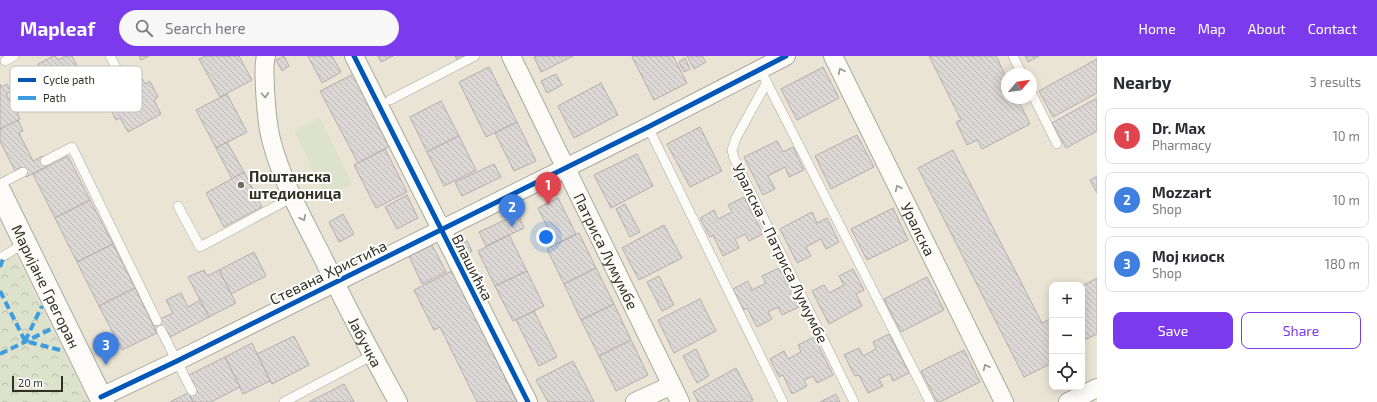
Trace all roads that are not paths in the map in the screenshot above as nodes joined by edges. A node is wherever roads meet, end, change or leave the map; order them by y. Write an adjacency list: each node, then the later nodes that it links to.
1 (14, 56): 10 (lane)
2 (110, 56): 11 (lane)
3 (266, 56): 23 (street, Јабучка, one-way to 23)
4 (354, 56): 25 (street, Влашићка)
5 (475, 56): 14 (lane)
6 (511, 56): 19 (street, Патриса Лумумбе)
7 (786, 56): 13 (street, Стевана Христића)
8 (833, 56): 45 (street, Уралска, one-way to 8)
9 (1013, 56): 12 (lane)
10 (5, 61)
11 (115, 66)
12 (1019, 68)
13 (763, 76): 16 (street, Стевана Христића); 43 (lane, Уралска - Патриса Лумумбе); 44 (lane)
14 (390, 100)
15 (1037, 104): 17 (lane)
16 (648, 127): 19 (street, Стевана Христића); 42 (lane)
17 (1057, 144)
18 (45, 161): 29 (lane)
19 (566, 168): 25 (street, Стевана Христића); 33 (street, Патриса Лумумбе)
20 (23, 172): 21 (lane)
21 (0, 184)
22 (0, 192): 26 (street, Маријане Грегоран)
23 (293, 197): 24 (lane); 28 (street, Јабучка, one-way to 28)
24 (178, 206)
25 (441, 230): 28 (street, Стевана Христића); 39 (street, Влашићка)
26 (25, 243): 27 (lane); 36 (street, Маријане Грегоран)
27 (0, 258)
28 (335, 282): 31 (street, Јабучка); 32 (street, Стевана Христића)
29 (157, 321)
30 (161, 330): 32 (lane)
31 (373, 355): 37 (lane); 38 (street, Јабучка)
32 (177, 361): 35 (lane); 36 (street, Стевана Христића)
33 (672, 384): 40 (street); 41 (street, Патриса Лумумбе)
34 (1097, 388): 46 (street)
35 (192, 391)
36 (98, 400)
37 (284, 402)
38 (398, 402)
39 (528, 402)
40 (635, 402)
41 (680, 402)
42 (783, 402)
43 (854, 402)
44 (930, 402)
45 (1004, 402)
46 (1068, 402)

